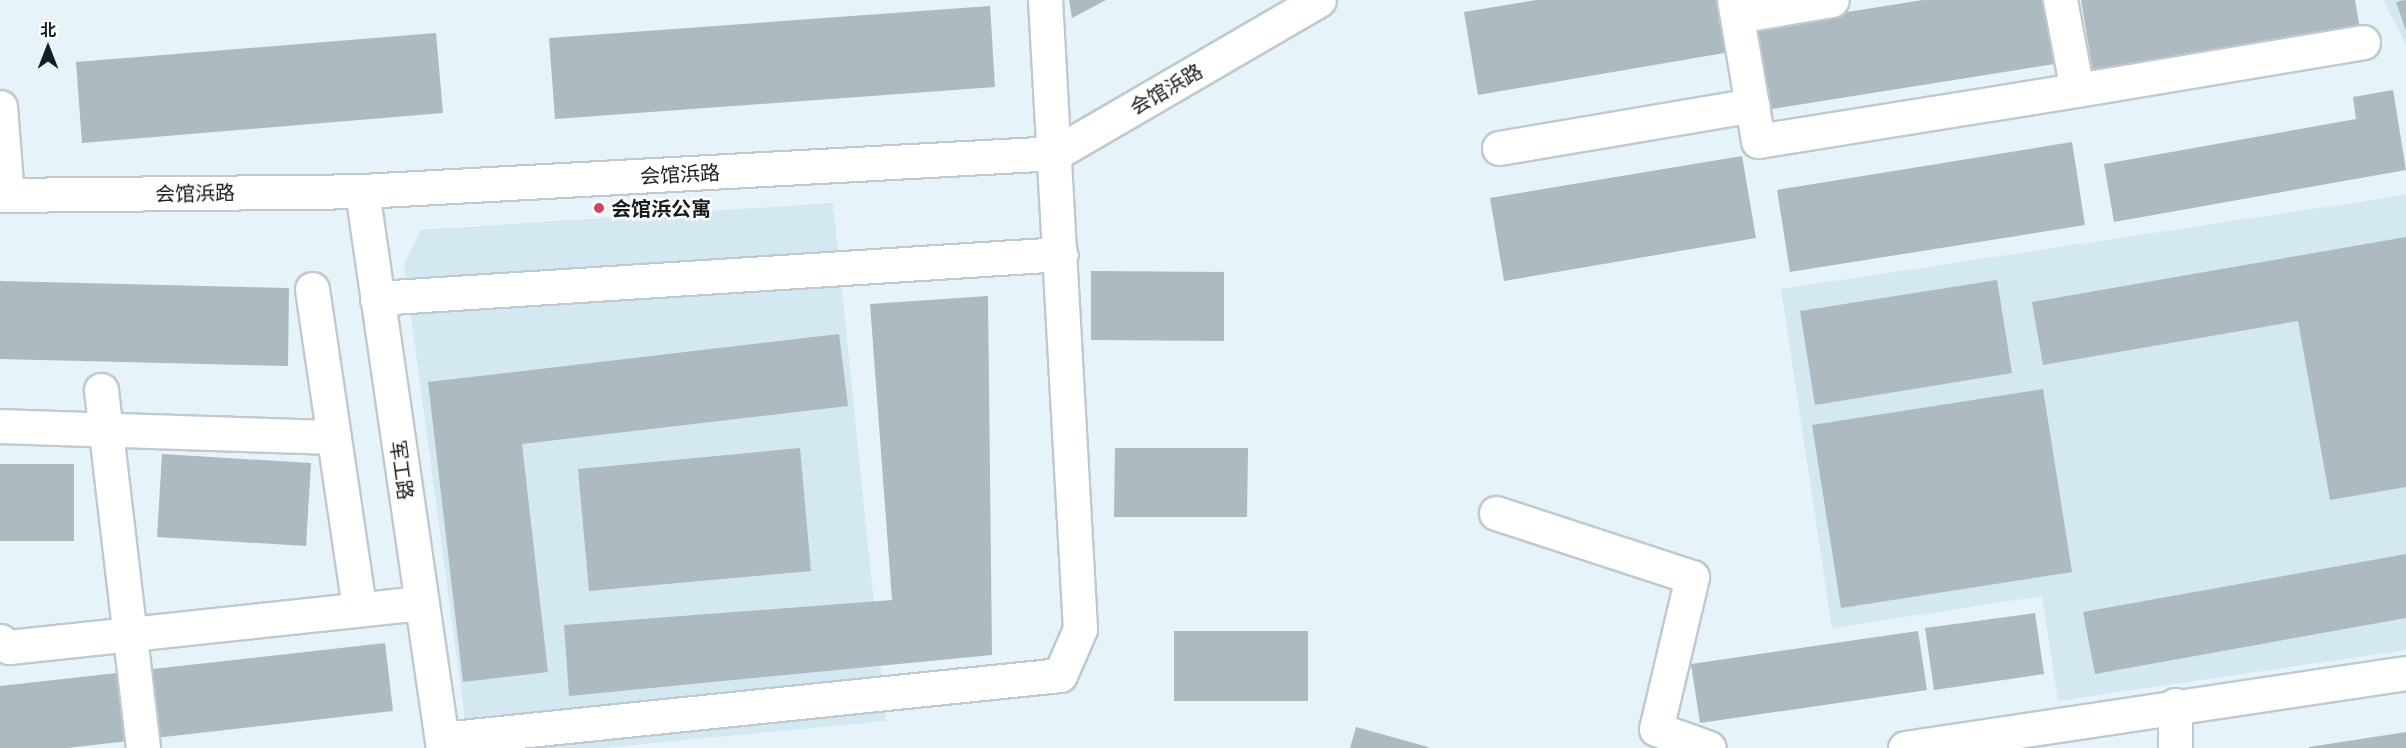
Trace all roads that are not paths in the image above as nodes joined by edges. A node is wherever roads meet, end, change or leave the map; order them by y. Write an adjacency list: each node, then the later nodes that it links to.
1 (1045, 0): 11 (street)
2 (1319, 0): 11 (street, 会馆浜路)
3 (1832, 0): 5 (street)
4 (2060, 0): 7 (street)
5 (1735, 8): 8 (street)
6 (2363, 42): 7 (street)
7 (2077, 90): 8 (street)
8 (1752, 105): 10 (street)
9 (0, 107): 13 (street)
10 (1499, 148)
11 (1056, 153): 12 (street, 会馆浜路); 14 (street)
12 (362, 191): 13 (street, 会馆浜路); 16 (street, 军工路)
13 (3, 195)
14 (1061, 254): 16 (street); 28 (street)
15 (312, 289): 20 (street)
16 (377, 298): 22 (street, 军工路)
17 (101, 390): 19 (street)
18 (0, 426): 19 (street)
19 (105, 429): 20 (street); 24 (street)
20 (334, 437): 23 (street)
21 (1496, 513): 30 (street)
22 (422, 603): 23 (street); 28 (street, 军工路)
23 (359, 609): 24 (street)
24 (128, 634): 25 (street); 29 (street)
25 (0, 641)
26 (2406, 673): 27 (street)
27 (2175, 705): 31 (street); 32 (street)
28 (442, 743)
29 (143, 748)
30 (1709, 748)
31 (1905, 748)
32 (2175, 748)

